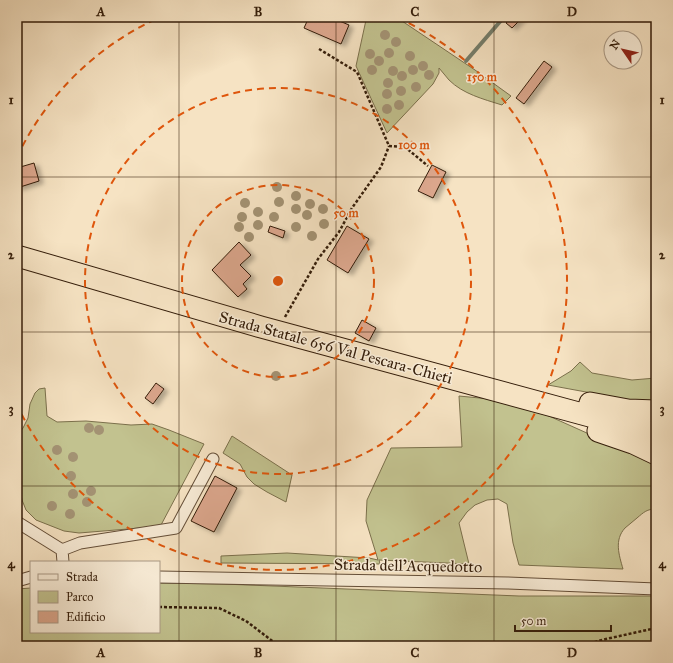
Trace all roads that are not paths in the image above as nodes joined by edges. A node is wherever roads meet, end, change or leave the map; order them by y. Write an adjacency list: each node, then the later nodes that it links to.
1 (17, 92): 2 (lane)
2 (17, 96)
3 (17, 256): 4 (highway, Strada Statale 656 Val Pescara-Chieti)
4 (532, 400): 5 (highway); 6 (highway, Strada Statale 656 Val Pescara-Chieti); 7 (highway)
5 (656, 411)
6 (656, 434)
7 (656, 454)
8 (213, 459): 10 (street)
9 (17, 522): 10 (street)
10 (62, 550): 11 (street)
11 (64, 561)
12 (17, 575): 13 (street)
13 (30, 577): 15 (street)
14 (160, 577): 16 (street, Strada dell'Acquedotto)
15 (17, 581)
16 (656, 589)

